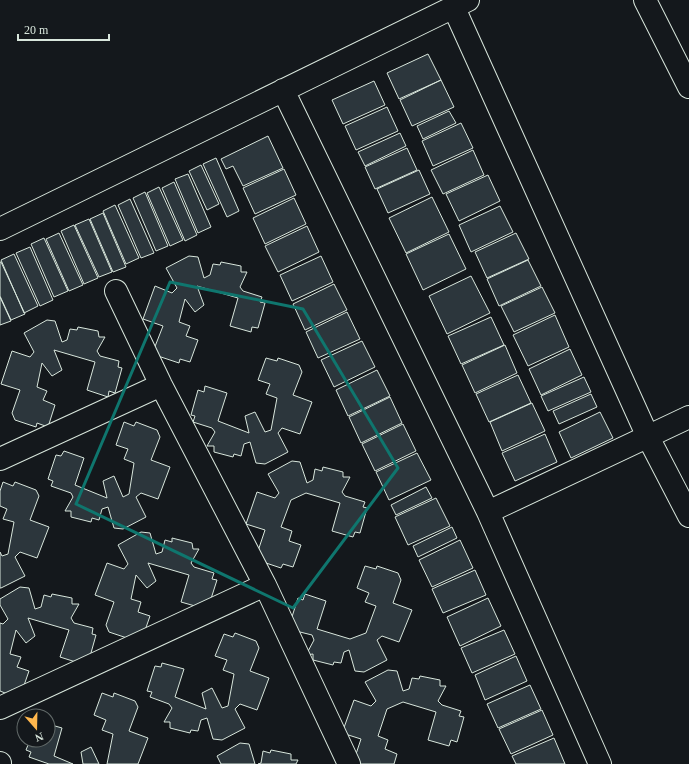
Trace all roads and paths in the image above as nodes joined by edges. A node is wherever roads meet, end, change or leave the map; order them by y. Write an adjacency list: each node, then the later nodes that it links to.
1 (645, 0): 3 (street)
2 (461, 4): 4 (street); 9 (street)
3 (689, 87)
4 (283, 90): 5 (street); 11 (street)
5 (0, 229)
6 (116, 291): 7 (street)
7 (161, 385): 10 (street); 13 (street)
8 (689, 417): 9 (street)
9 (648, 437): 11 (street); 12 (street)
10 (0, 459)
11 (488, 512): 16 (street)
12 (689, 516)
13 (266, 585): 14 (street); 15 (street)
14 (0, 708)
15 (349, 764)
16 (600, 764)

